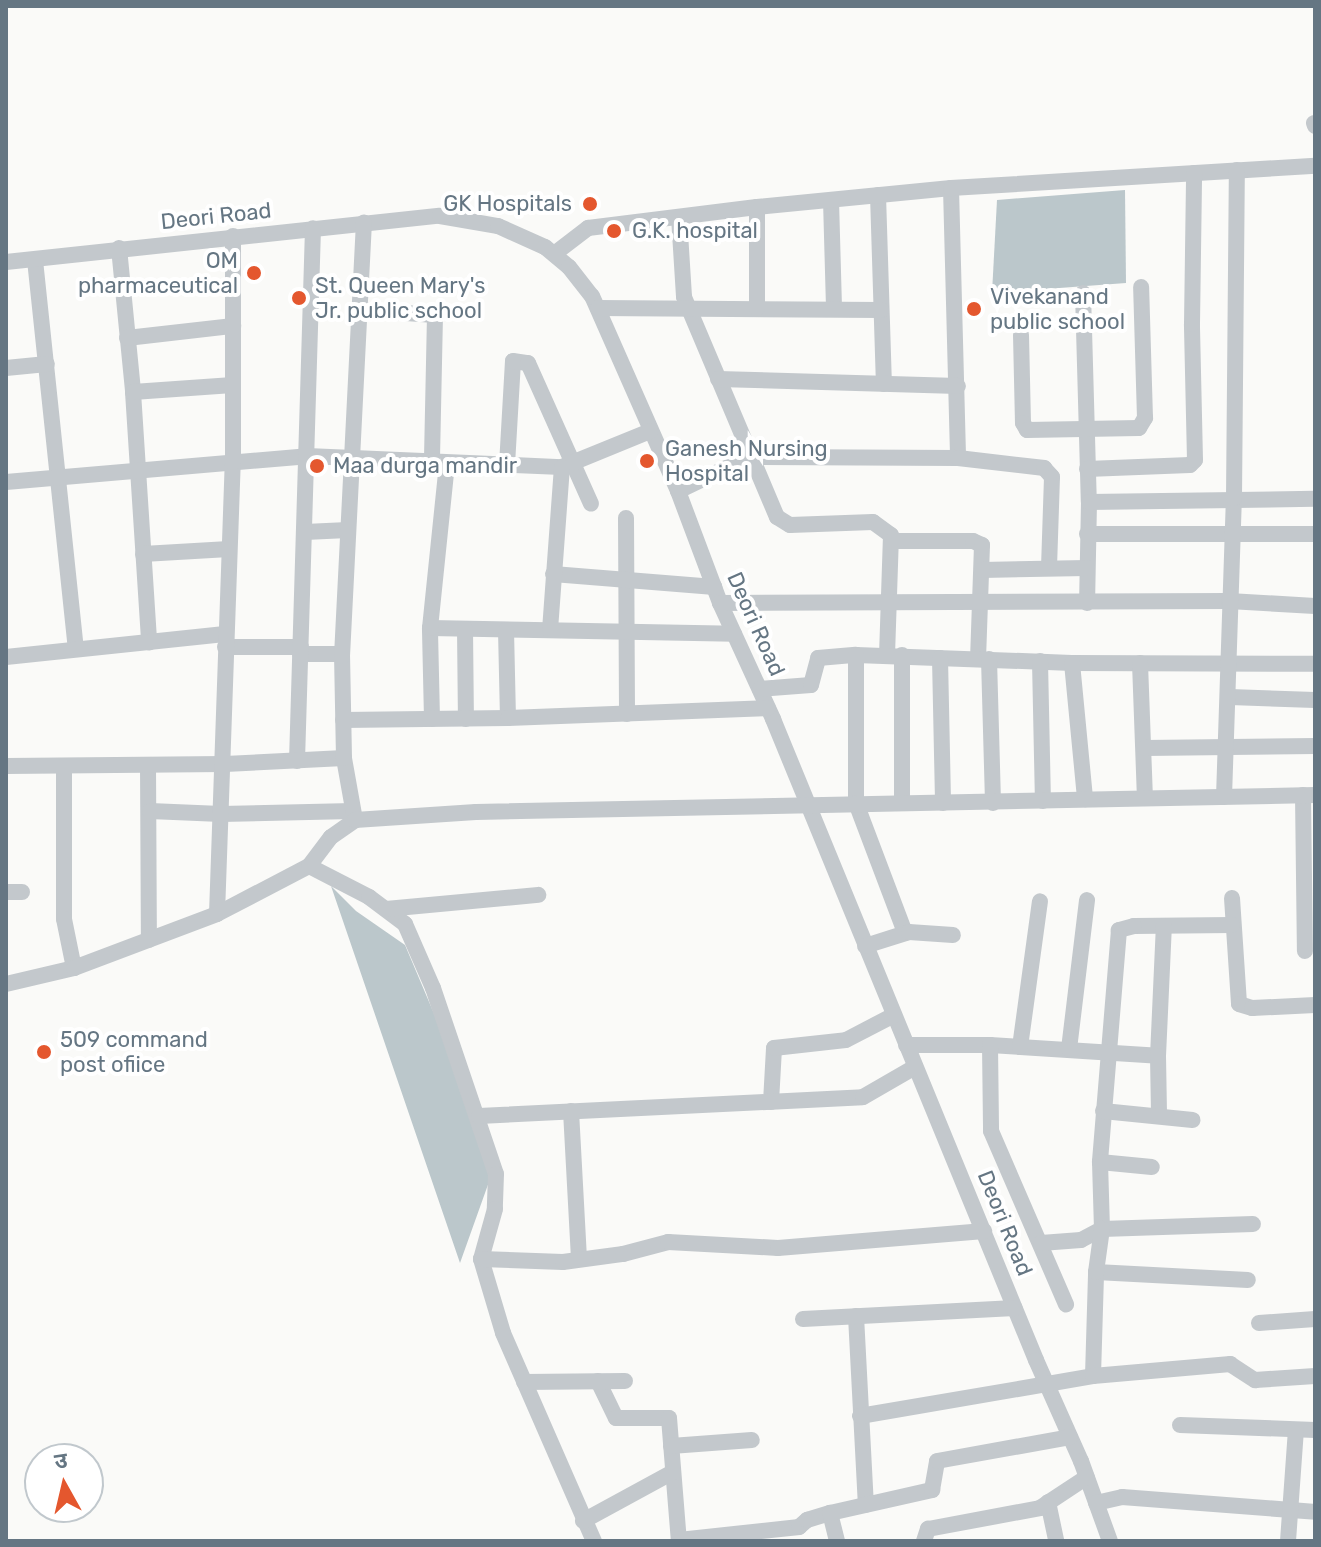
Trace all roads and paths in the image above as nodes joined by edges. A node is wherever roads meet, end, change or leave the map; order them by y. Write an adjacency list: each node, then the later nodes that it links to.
1 (1315, 166): 2 (street)
2 (1237, 170): 3 (street); 49 (street)
3 (1194, 173): 4 (street); 44 (street)
4 (951, 188): 5 (street); 32 (street)
5 (878, 195): 6 (street); 23 (street)
6 (831, 200): 7 (street); 21 (street)
7 (757, 207): 8 (street); 20 (street)
8 (679, 217): 13 (street); 19 (street)
9 (364, 223): 10 (street, Deori Road); 13 (street, Deori Road); 22 (street)
10 (313, 228): 11 (street, Deori Road); 36 (street)
11 (233, 236): 12 (street, Deori Road); 24 (street)
12 (119, 248): 14 (street, Deori Road); 26 (street)
13 (554, 254): 18 (street, Deori Road)
14 (35, 260): 15 (street, Deori Road); 27 (street)
15 (6, 262)
16 (1141, 287): 34 (street)
17 (1083, 293): 34 (street)
18 (598, 308): 19 (street); 35 (street, Deori Road)
19 (688, 308): 20 (street); 29 (street)
20 (757, 308): 21 (street)
21 (834, 309): 23 (street)
22 (361, 310): 37 (street); 41 (street)
23 (881, 310): 30 (street)
24 (233, 326): 26 (street); 31 (street)
25 (1021, 335): 34 (street)
26 (127, 338): 33 (street)
27 (47, 364): 28 (street); 46 (street)
28 (6, 368)
29 (718, 379): 30 (street); 38 (street)
30 (884, 384): 32 (street)
31 (233, 385): 33 (street); 40 (street)
32 (958, 386): 39 (street)
33 (133, 392): 45 (street)
34 (1087, 429): 44 (street)
35 (650, 431): 43 (street); 48 (street, Deori Road)
36 (307, 456): 37 (street); 40 (street); 55 (street)
37 (353, 457): 41 (street); 54 (street)
38 (749, 457): 39 (street); 48 (street); 59 (street)
39 (958, 458): 62 (street)
40 (233, 462): 45 (street); 60 (street)
41 (439, 463): 42 (street); 73 (street)
42 (507, 465): 43 (street); 43 (street)
43 (568, 466): 52 (street); 65 (street)
44 (1087, 469): 51 (street)
45 (138, 470): 46 (street); 61 (street)
46 (61, 477): 47 (street); 81 (street)
47 (6, 482)
48 (678, 491): 67 (street, Deori Road)
49 (1234, 498): 50 (street); 51 (street); 57 (street)
50 (1315, 499)
51 (1089, 502): 56 (street)
52 (591, 504)
53 (626, 518): 66 (street)
54 (348, 530): 55 (street); 83 (street)
55 (305, 532): 82 (street)
56 (1087, 534): 57 (street); 63 (street)
57 (1232, 534): 58 (street); 69 (street)
58 (1315, 534)
59 (892, 541): 64 (street); 68 (street)
60 (229, 549): 61 (street); 79 (street)
61 (143, 554): 80 (street)
62 (1049, 568): 63 (street); 64 (street)
63 (1087, 568): 71 (street)
64 (982, 570): 70 (street)
65 (553, 574): 66 (street); 76 (street)
66 (626, 580): 67 (street); 77 (street)
67 (717, 595): 68 (street); 78 (street, Deori Road)
68 (890, 601): 70 (street); 84 (street)
69 (1229, 601): 71 (street); 72 (street); 92 (street)
70 (981, 602): 71 (street); 88 (street)
71 (1087, 603)
72 (1315, 606)
73 (430, 628): 74 (street); 100 (street)
74 (465, 629): 75 (street); 101 (street)
75 (506, 630): 76 (street); 99 (street)
76 (550, 630): 77 (street)
77 (626, 632): 78 (street); 98 (street)
78 (734, 634): 94 (street, Deori Road)
79 (225, 640): 80 (street); 82 (street); 108 (street)
80 (149, 642): 81 (street)
81 (76, 649): 86 (street)
82 (300, 651): 83 (street); 107 (street)
83 (342, 654): 102 (street)
84 (895, 654): 85 (street); 87 (street); 118 (street)
85 (856, 655): 94 (street); 117 (street)
86 (6, 657)
87 (940, 658): 88 (street); 119 (street)
88 (984, 659): 89 (street); 120 (street)
89 (1040, 661): 90 (street); 116 (street)
90 (1072, 663): 91 (street); 115 (street)
91 (1140, 663): 92 (street); 105 (street)
92 (1229, 664): 93 (street); 95 (street)
93 (1315, 664)
94 (760, 689): 97 (street, Deori Road)
95 (1230, 697): 96 (street); 104 (street)
96 (1315, 700)
97 (768, 708): 98 (street); 121 (street, Deori Road)
98 (627, 714): 99 (street)
99 (508, 718): 101 (street)
100 (432, 719): 101 (street); 102 (street)
101 (466, 719)
102 (343, 720): 106 (street)
103 (1315, 746): 104 (street)
104 (1225, 747): 105 (street); 114 (street)
105 (1145, 748): 113 (street)
106 (344, 758): 107 (street); 124 (street)
107 (297, 761): 108 (street)
108 (225, 764): 109 (street); 123 (street)
109 (148, 765): 111 (street); 122 (street)
110 (6, 766): 111 (street)
111 (64, 766): 141 (street)
112 (1309, 795): 114 (street); 125 (street)
113 (1145, 797): 114 (street); 115 (street)
114 (1224, 797)
115 (1085, 799): 116 (street)
116 (1043, 801): 120 (street)
117 (856, 803): 118 (street); 121 (street); 136 (street)
118 (902, 803): 119 (street)
119 (943, 803): 120 (street)
120 (993, 803)
121 (809, 805): 124 (street); 139 (street, Deori Road)
122 (150, 811): 123 (street); 138 (street)
123 (221, 814): 124 (street); 132 (street)
124 (354, 816): 126 (street)
125 (1309, 858): 133 (street)
126 (309, 866): 131 (street); 132 (street)
127 (538, 895): 131 (street)
128 (1232, 898): 134 (street)
129 (1087, 900): 148 (street)
130 (1040, 901): 147 (street)
131 (386, 909): 155 (street)
132 (217, 914): 138 (street)
133 (1308, 918): 140 (street)
134 (1232, 925): 135 (street); 143 (street)
135 (1164, 926): 149 (street); 150 (street)
136 (905, 933): 137 (street); 139 (street)
137 (953, 935)
138 (149, 940): 141 (street)
139 (865, 946): 144 (street, Deori Road)
140 (1305, 951)
141 (74, 968): 142 (street)
142 (6, 984)
143 (1315, 1005)
144 (894, 1015): 145 (street, Deori Road); 152 (street)
145 (906, 1045): 146 (street); 151 (street, Deori Road)
146 (990, 1045): 147 (street); 163 (street)
147 (1020, 1047): 148 (street)
148 (1069, 1049): 149 (street)
149 (1108, 1051): 150 (street); 154 (street)
150 (1158, 1056): 156 (street)
151 (915, 1067): 152 (street); 162 (street, Deori Road)
152 (771, 1102): 153 (street)
153 (571, 1111): 155 (street); 165 (street)
154 (1103, 1111): 156 (street); 158 (street)
155 (479, 1116): 164 (street)
156 (1159, 1116): 157 (street)
157 (1193, 1120)
158 (1100, 1162): 159 (street); 161 (street)
159 (1152, 1167)
160 (1253, 1224): 161 (street)
161 (1102, 1229): 163 (street); 166 (street)
162 (984, 1231): 165 (street); 169 (street, Deori Road)
163 (1041, 1243): 168 (street)
164 (481, 1259): 165 (street); 178 (street)
165 (579, 1259)
166 (1096, 1272): 167 (street); 174 (street)
167 (1248, 1280)
168 (1066, 1304)
169 (1015, 1308): 170 (street); 179 (street, Deori Road)
170 (856, 1316): 171 (street); 180 (street)
171 (803, 1319)
172 (1315, 1319): 173 (street)
173 (1259, 1323)
174 (1093, 1376): 175 (street); 179 (street)
175 (1315, 1376)
176 (598, 1381): 177 (street); 178 (street); 186 (street)
177 (625, 1381)
178 (524, 1382): 195 (street)
179 (1048, 1385): 180 (street); 184 (street, Deori Road)
180 (860, 1416): 191 (street)
181 (1180, 1425): 182 (street)
182 (1296, 1430): 183 (street); 192 (street)
183 (1315, 1430)
184 (1070, 1437): 188 (street, Deori Road); 191 (street)
185 (752, 1440): 186 (street)
186 (671, 1446): 187 (street)
187 (673, 1472): 195 (street); 198 (street)
188 (1087, 1477): 189 (street); 190 (street, Deori Road)
189 (1048, 1502): 200 (street); 201 (street)
190 (1096, 1503): 192 (street); 202 (street, Deori Road)
191 (866, 1505): 194 (street)
192 (1291, 1509): 193 (street); 203 (street)
193 (1315, 1512)
194 (830, 1513): 196 (street); 199 (street)
195 (583, 1521): 197 (street)
196 (744, 1537): 198 (street)
197 (594, 1541)
198 (679, 1541)
199 (837, 1541)
200 (924, 1541)
201 (1056, 1541)
202 (1110, 1541)
203 (1288, 1541)

